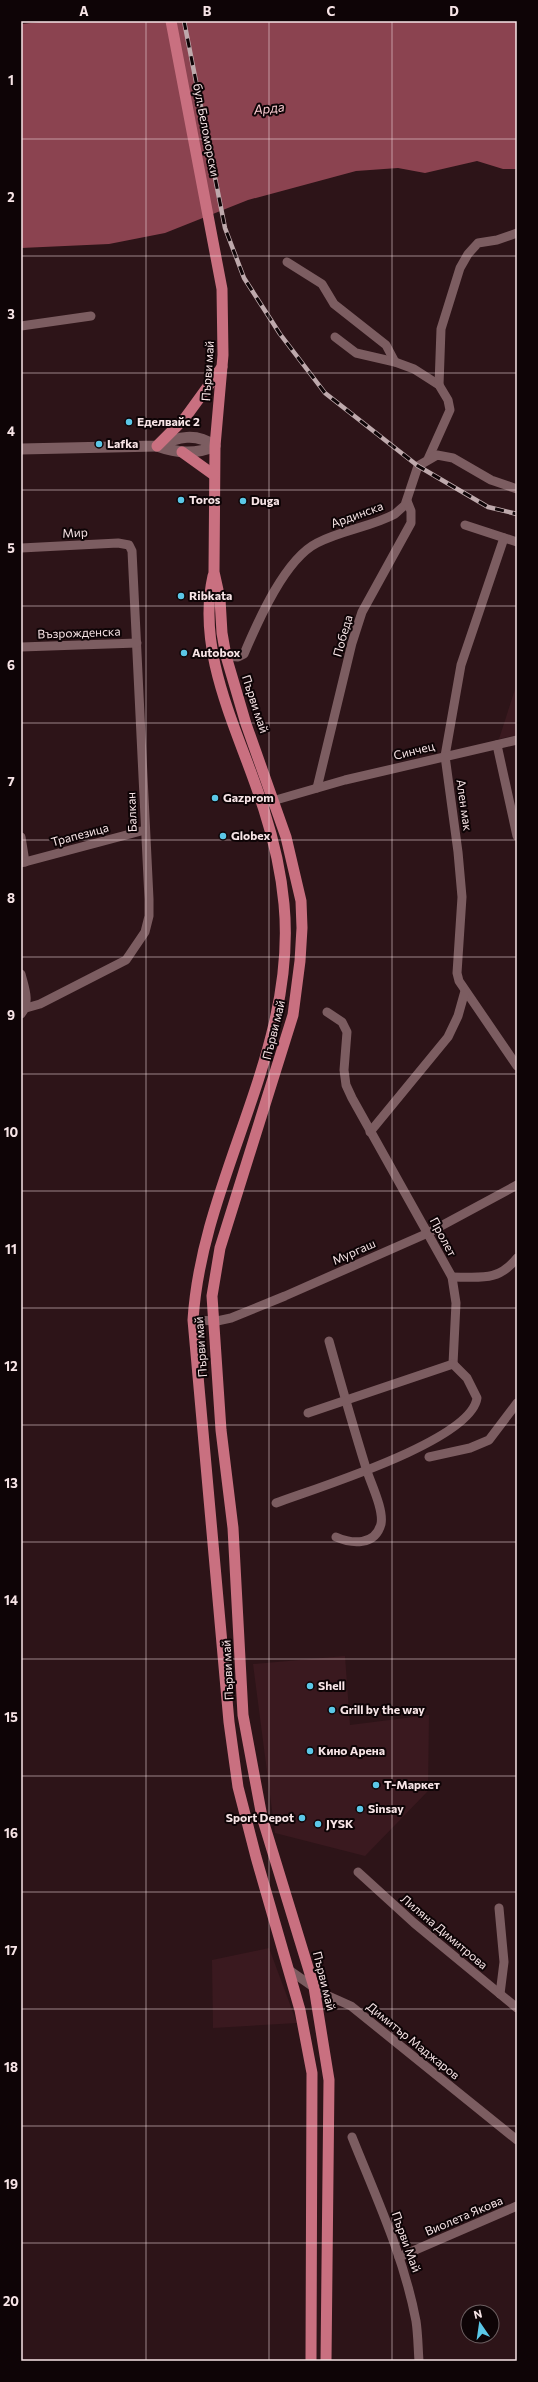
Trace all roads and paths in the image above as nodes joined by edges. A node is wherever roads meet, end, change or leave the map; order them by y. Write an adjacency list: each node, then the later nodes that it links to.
1 (171, 21): 3 (main road, бул. Беломорски)
2 (517, 233): 10 (street)
3 (215, 245): 9 (main road, Първи май)
4 (287, 262): 8 (street)
5 (91, 316): 6 (street)
6 (21, 326)
7 (334, 337): 8 (street)
8 (395, 362): 10 (street)
9 (222, 366): 11 (main road); 12 (main road, Първи май)
10 (438, 385): 15 (street, Ардинска)
11 (157, 446): 12 (main road); 13 (main road); 14 (main road)
12 (215, 446): 14 (main road); 16 (main road, Първи май)
13 (21, 449)
14 (182, 452): 16 (main road)
15 (428, 459): 17 (street); 18 (street, Ардинска)
16 (214, 476): 24 (main road, Първи май)
17 (517, 489)
18 (406, 501): 27 (street, Ардинска); 31 (street, Победа)
19 (465, 525): 20 (street)
20 (504, 538): 21 (street); 30 (street, Ален мак)
21 (517, 542)
22 (129, 545): 23 (street, Мир); 25 (street, Балкан)
23 (21, 548)
24 (214, 572): 27 (main road, Първи май); 33 (main road, Първи май)
25 (137, 643): 26 (street, Възрожденска); 34 (street, Балкан)
26 (21, 647)
27 (226, 656): 32 (main road, Първи май)
28 (517, 740): 29 (street, Синчец)
29 (497, 745): 30 (street, Синчец); 35 (street)
30 (445, 756): 31 (street, Синчец); 39 (street, Ален мак)
31 (317, 788): 32 (street, Синчец)
32 (275, 801): 33 (street, Синчец); 49 (main road, Първи май)
33 (262, 804): 48 (main road, Първи май)
34 (145, 830): 37 (street, Трапезица); 40 (street, Балкан)
35 (517, 836)
36 (21, 837): 37 (street)
37 (23, 863)
38 (21, 974): 40 (street)
39 (465, 991): 42 (street, Ален мак); 43 (street)
40 (23, 1011)
41 (327, 1012): 43 (street, Пролет)
42 (517, 1066)
43 (370, 1132): 45 (street, Пролет)
44 (517, 1184): 45 (street, Мургаш)
45 (428, 1233): 47 (street, Пролет); 49 (street, Мургаш)
46 (517, 1258): 47 (street)
47 (452, 1277): 51 (street, Пролет)
48 (193, 1320): 49 (street, Мургаш); 61 (main road, Първи май)
49 (212, 1321): 62 (main road, Първи май)
50 (329, 1341): 52 (street)
51 (453, 1364): 52 (street); 56 (street)
52 (346, 1402): 54 (street); 56 (street)
53 (517, 1403): 55 (street)
54 (308, 1413)
55 (429, 1457)
56 (366, 1470): 57 (street); 58 (street)
57 (276, 1503)
58 (336, 1537)
59 (358, 1872): 63 (street, Лиляна Димитрова)
60 (499, 1908): 63 (street)
61 (288, 1970): 62 (street, Димитър Маджаров); 69 (main road, Първи май)
62 (314, 1988): 66 (street, Димитър Маджаров); 70 (main road, Първи май)
63 (500, 1994): 64 (street, Лиляна Димитрова)
64 (517, 2008)
65 (352, 2137): 68 (street, Първи Май)
66 (517, 2140)
67 (517, 2206): 68 (street, Виолета Якова)
68 (399, 2257): 71 (street, Първи Май)
69 (312, 2361)
70 (326, 2361)
71 (419, 2361)

